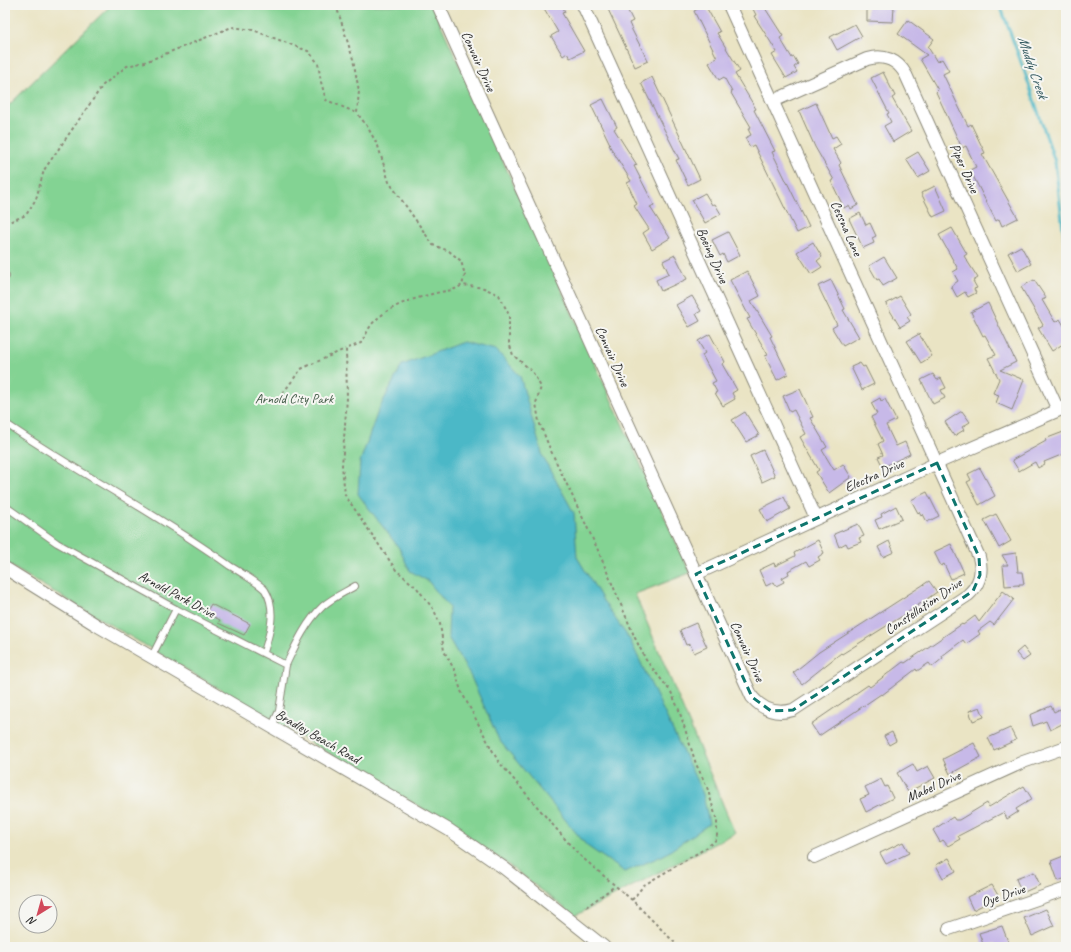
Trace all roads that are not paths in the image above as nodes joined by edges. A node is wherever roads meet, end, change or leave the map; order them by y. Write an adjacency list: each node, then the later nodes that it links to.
1 (438, 5): 11 (street, Convair Drive)
2 (583, 5): 9 (street, Boeing Drive)
3 (729, 5): 4 (street, Cessna Lane)
4 (773, 101): 5 (street, Piper Drive); 7 (street, Cessna Lane)
5 (1062, 408): 7 (street, Electra Drive)
6 (5, 423): 14 (lane)
7 (937, 463): 9 (street, Electra Drive); 17 (street, Constellation Drive)
8 (5, 506): 13 (lane, Arnold Park Drive)
9 (816, 518): 11 (street, Electra Drive)
10 (5, 568): 15 (street, Bradley Beach Road)
11 (696, 574): 17 (street, Convair Drive)
12 (355, 586): 16 (lane)
13 (176, 609): 14 (lane, Arnold Park Drive); 15 (lane)
14 (264, 652): 16 (lane, Arnold Park Drive)
15 (152, 656): 18 (street, Bradley Beach Road)
16 (286, 665): 18 (lane)
17 (771, 711)
18 (272, 726): 23 (street, Bradley Beach Road)
19 (1066, 747): 20 (street, Mabel Drive)
20 (814, 857)
21 (1066, 889): 22 (street, Oye Drive)
22 (949, 929)
23 (604, 947)

